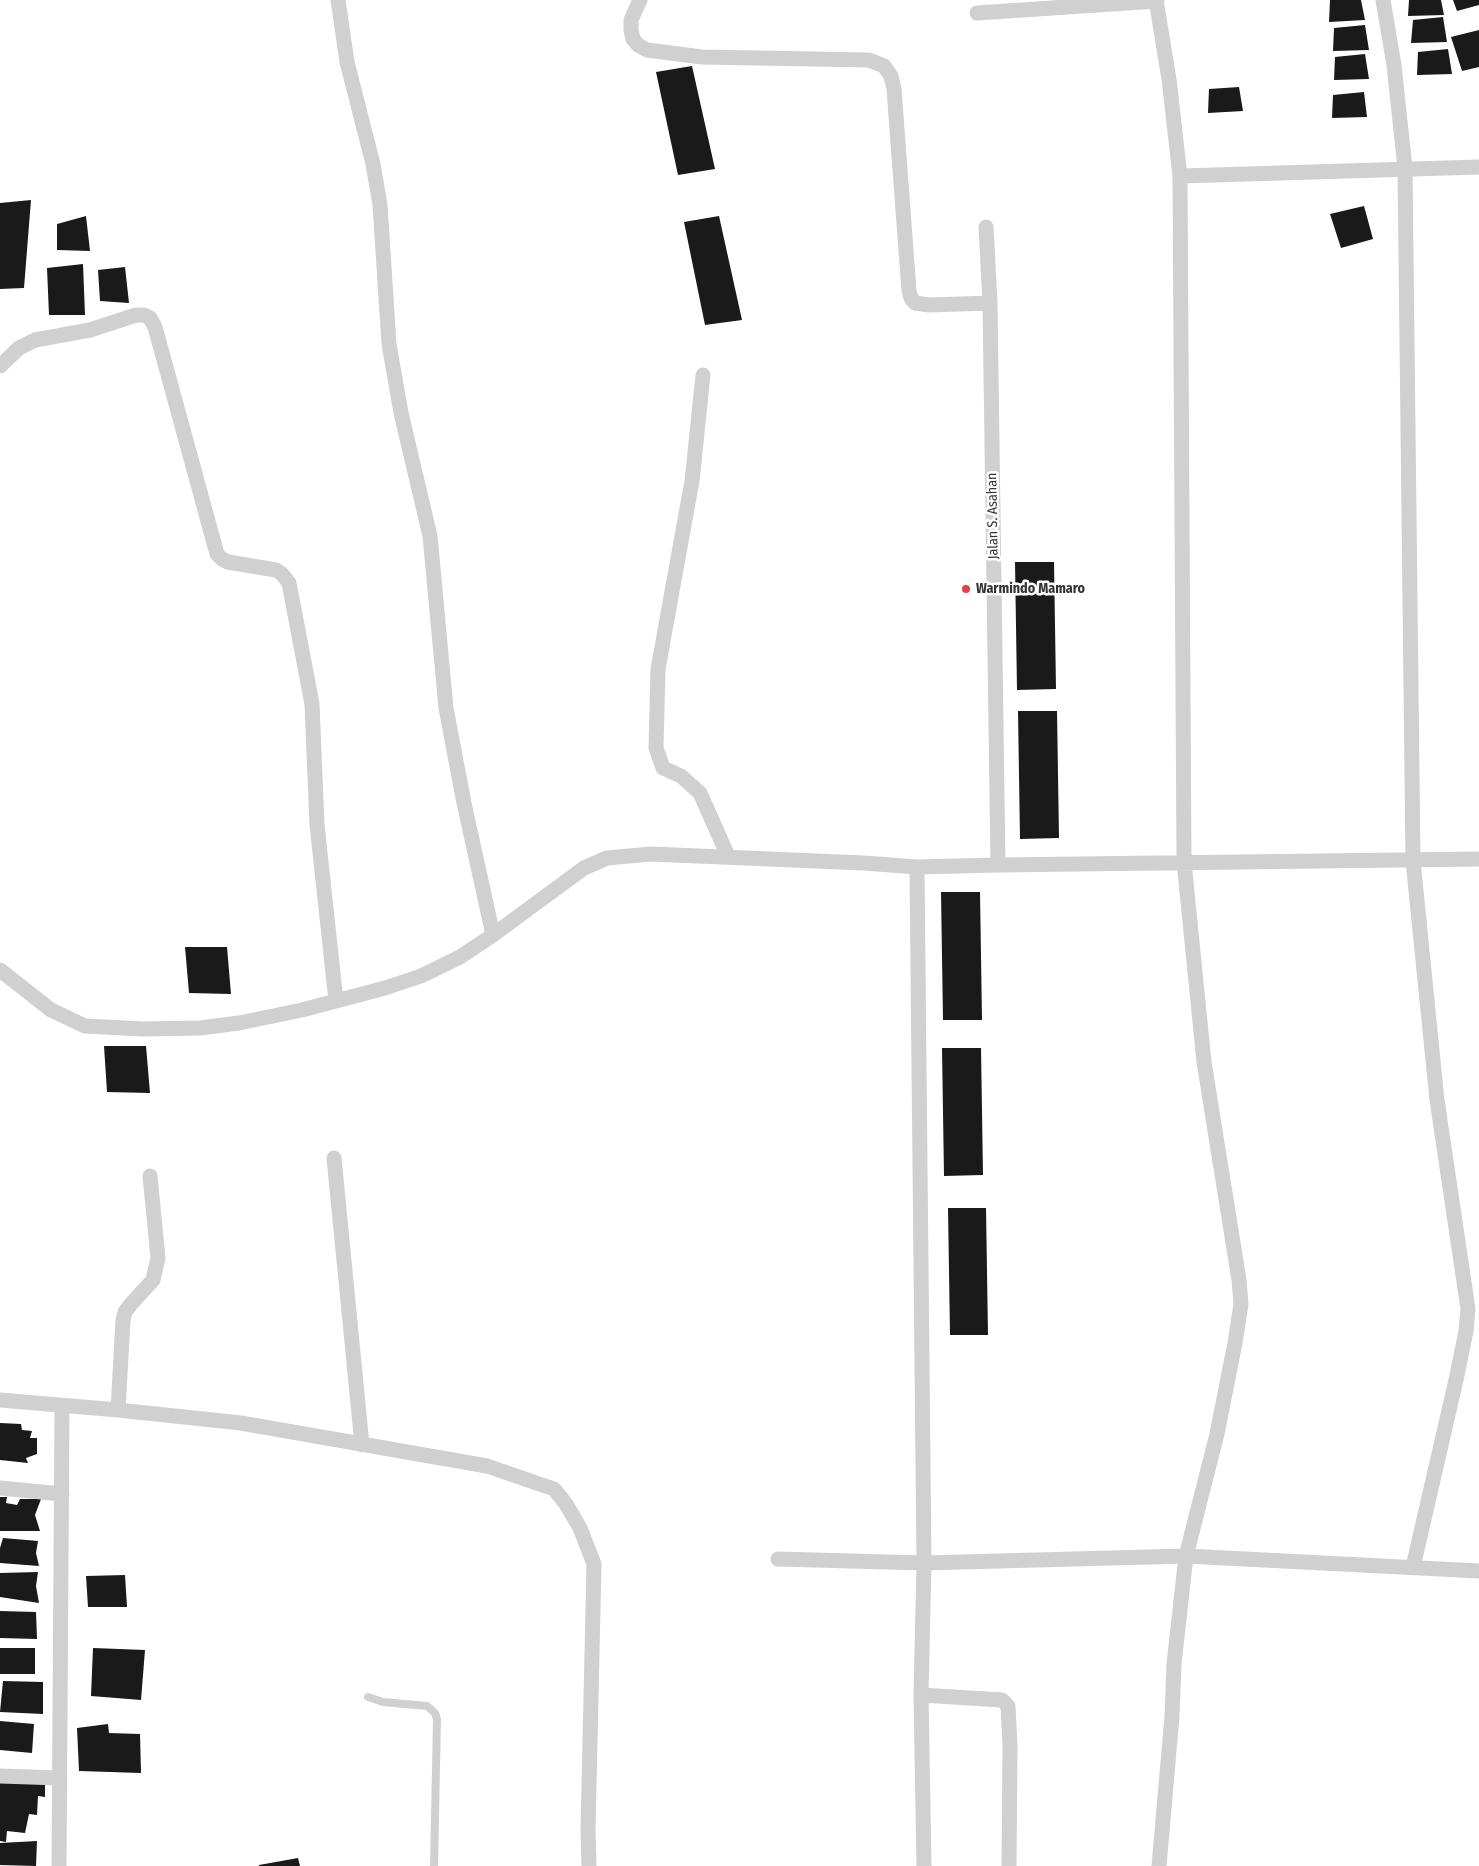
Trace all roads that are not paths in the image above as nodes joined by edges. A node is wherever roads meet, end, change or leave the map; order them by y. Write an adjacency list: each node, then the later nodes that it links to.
1 (338, 0): 19 (street)
2 (640, 0): 10 (street)
3 (1383, 0): 7 (street)
4 (1156, 1): 5 (street); 8 (street)
5 (977, 13)
6 (1479, 167): 7 (street)
7 (1405, 168): 8 (street); 15 (street)
8 (1180, 176): 16 (street)
9 (986, 227): 10 (street, Jalan S. Asahan)
10 (990, 303): 17 (street, Jalan S. Asahan)
11 (0, 366): 21 (street)
12 (703, 375): 13 (street)
13 (728, 856): 18 (street); 19 (street)
14 (1479, 859): 15 (street)
15 (1414, 861): 16 (street); 33 (street)
16 (1184, 862): 17 (street); 30 (street)
17 (998, 865): 18 (street)
18 (917, 867): 32 (street)
19 (493, 935): 21 (street)
20 (0, 970): 21 (street)
21 (336, 1001)
22 (334, 1158): 27 (street)
23 (150, 1176): 26 (street)
24 (0, 1400): 25 (street)
25 (62, 1407): 26 (street); 29 (street)
26 (118, 1410): 27 (street)
27 (362, 1445): 41 (street)
28 (0, 1488): 29 (street)
29 (62, 1494): 38 (street)
30 (1186, 1556): 32 (street); 33 (street); 44 (street)
31 (778, 1559): 32 (street)
32 (924, 1563): 35 (street)
33 (1413, 1567): 34 (street)
34 (1479, 1571)
35 (921, 1695): 42 (street); 43 (street)
36 (368, 1697): 40 (lane)
37 (0, 1776): 38 (street)
38 (60, 1778): 39 (street)
39 (59, 1866)
40 (434, 1866)
41 (589, 1866)
42 (924, 1866)
43 (1009, 1866)
44 (1159, 1866)

